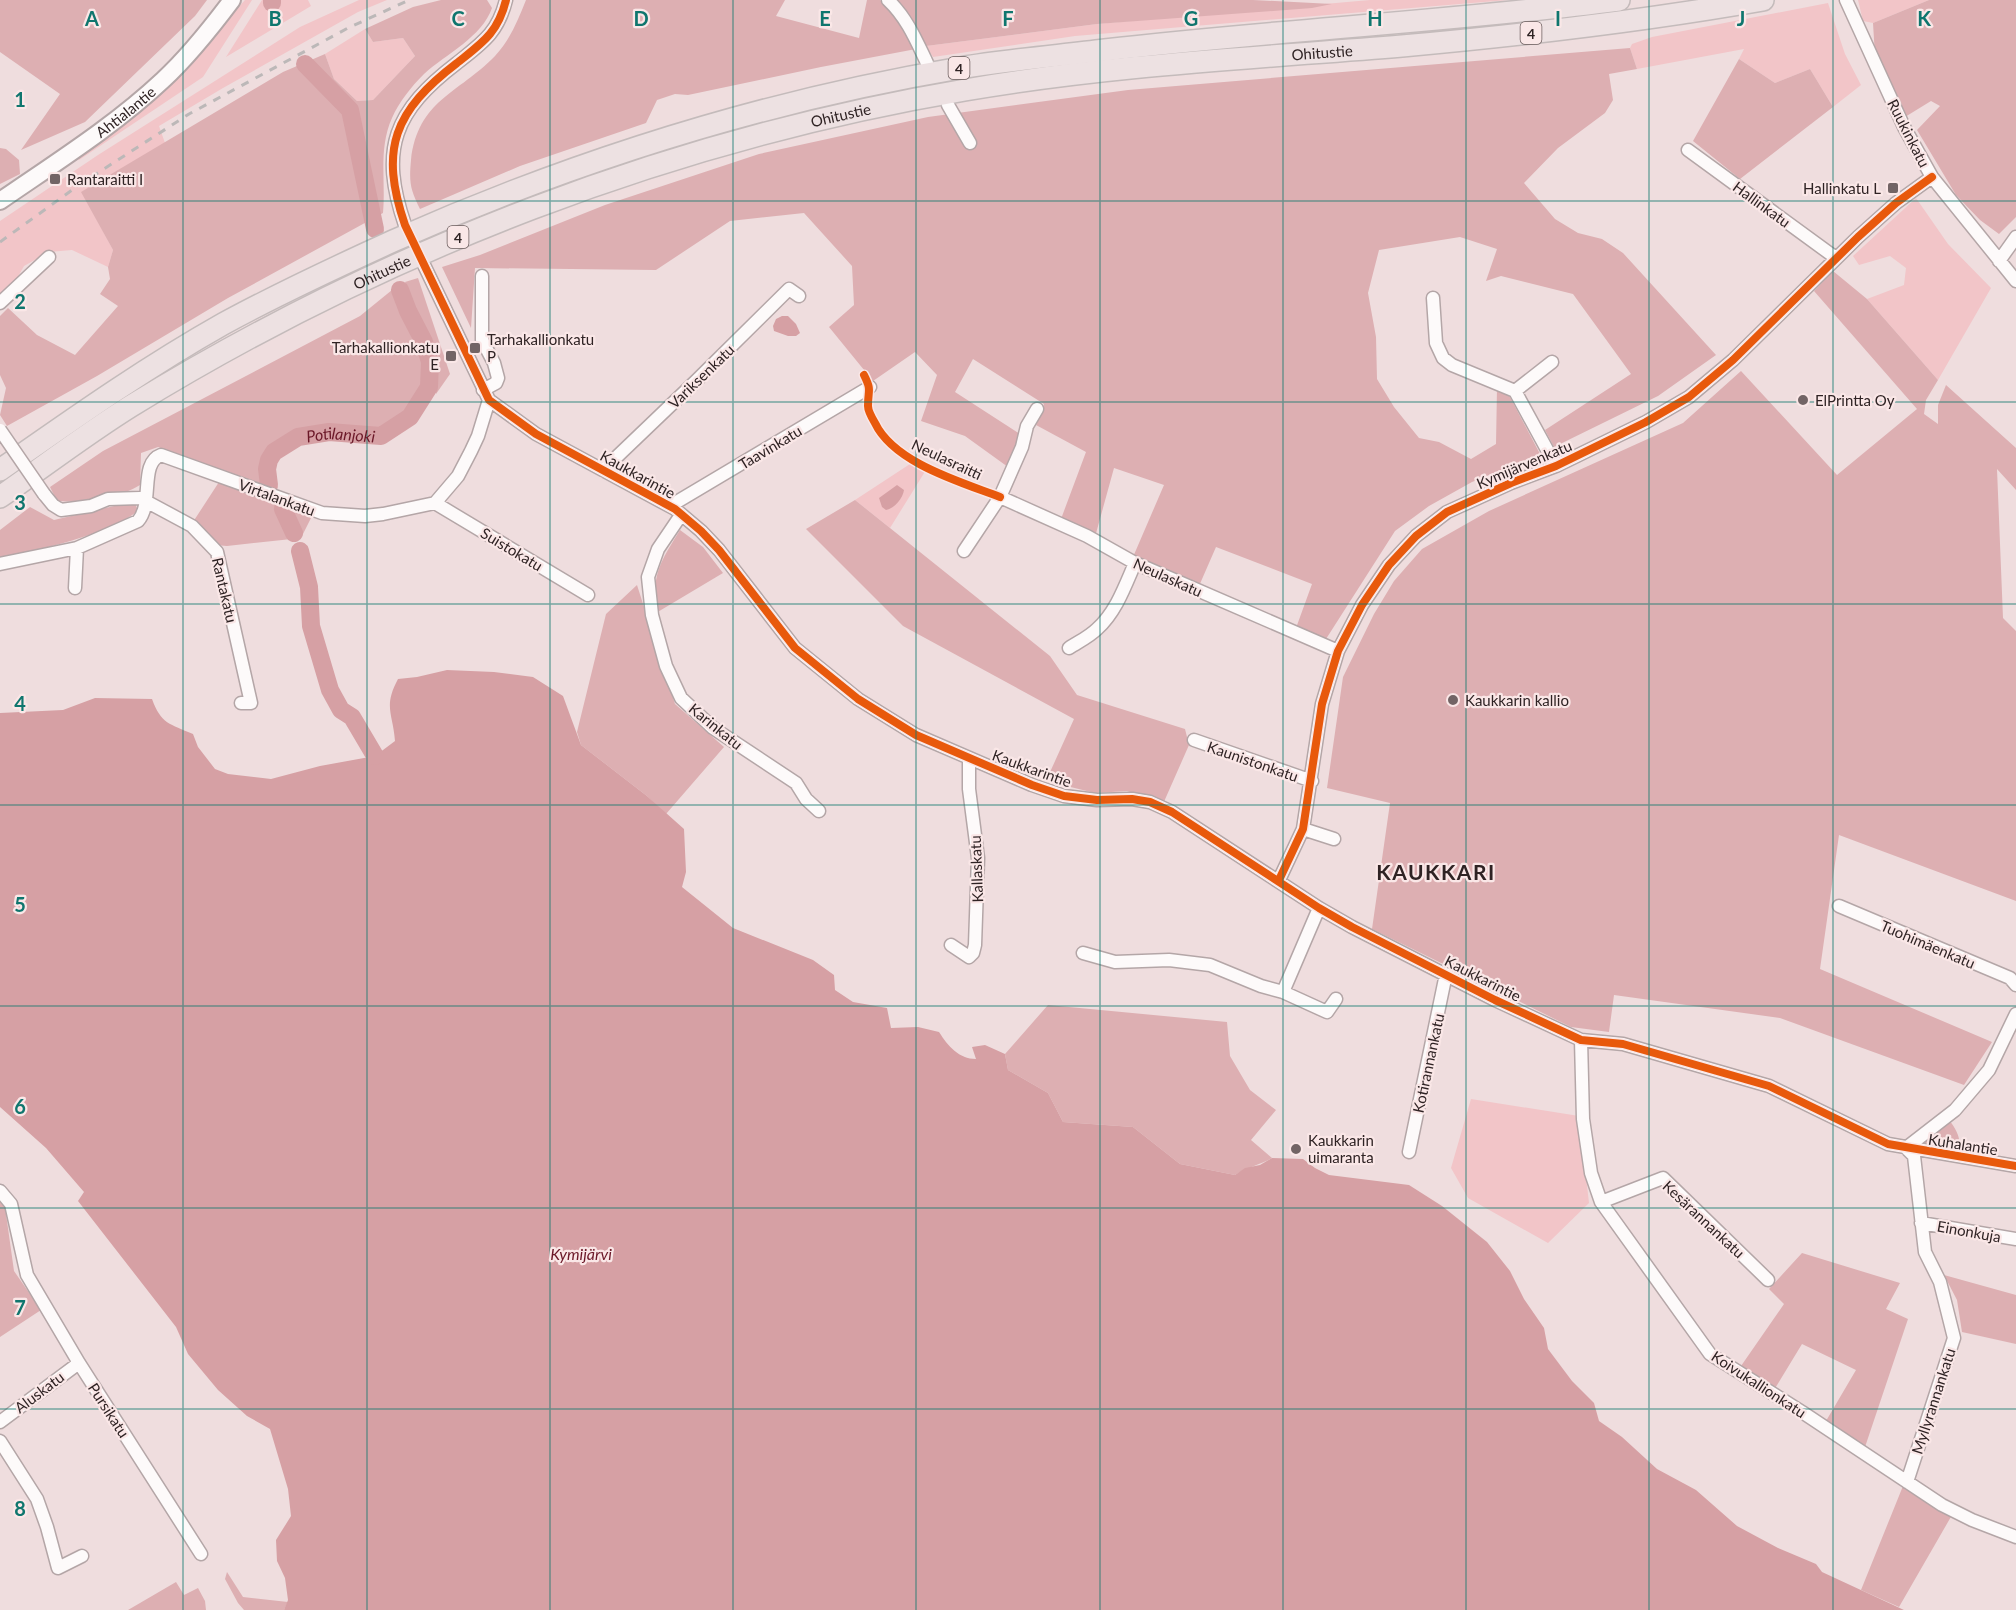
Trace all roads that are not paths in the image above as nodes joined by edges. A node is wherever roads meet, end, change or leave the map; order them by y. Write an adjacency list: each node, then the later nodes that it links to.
1 (232, 0): 12 (main road, Ahtialantie)
2 (506, 0): 13 (street)
3 (888, 0): 7 (street)
4 (1618, 0): 31 (highway, Ohitustie / 4)
5 (1763, 0): 33 (highway, Ohitustie / 4)
6 (1846, 0): 11 (street, Ruukinkatu)
7 (927, 63)
8 (948, 105): 9 (street)
9 (970, 142)
10 (1688, 150): 16 (street, Hallinkatu)
11 (1932, 177): 16 (street, Kymijärvenkatu); 17 (street, Ruukinkatu)
12 (0, 201)
13 (405, 225)
14 (2016, 237): 17 (street)
15 (49, 257): 23 (street)
16 (1836, 258): 30 (street, Kymijärvenkatu)
17 (1999, 261): 20 (street, Ruukinkatu)
18 (424, 265): 27 (street, Kaukkarintie)
19 (482, 276): 27 (street)
20 (2016, 281)
21 (799, 296): 32 (street, Variksenkatu)
22 (1433, 298): 26 (street)
23 (0, 303)
24 (1552, 362): 26 (street)
25 (870, 387): 37 (street, Taavinkatu)
26 (1515, 391): 30 (street)
27 (486, 395): 32 (street, Kaukkarintie); 36 (street)
28 (1037, 409): 34 (street)
29 (0, 430): 35 (street, bridge)
30 (1556, 466): 46 (street, Kymijärvenkatu)
31 (0, 470)
32 (603, 470): 37 (street, Kaukkarintie)
33 (0, 497)
34 (1000, 497): 40 (street); 41 (street, Neulaskatu)
35 (147, 501): 36 (street, Virtalankatu); 39 (street); 47 (street, Rantakatu)
36 (435, 503): 44 (street, Suistokatu)
37 (670, 506): 38 (street, Kaukkarintie)
38 (681, 514): 49 (street, Kaukkarintie); 51 (street, Karinkatu)
39 (77, 548): 42 (street); 43 (street)
40 (964, 551)
41 (1135, 563): 45 (street); 46 (street, Neulaskatu)
42 (0, 564)
43 (75, 588)
44 (588, 595)
45 (1069, 648)
46 (1338, 651): 50 (street, Kymijärvenkatu)
47 (241, 703)
48 (1194, 740): 50 (street, Kaunistonkatu)
49 (969, 758): 54 (street, Kaukkarintie); 57 (street, Kallaskatu)
50 (1312, 781): 52 (street, Kymijärvenkatu)
51 (819, 811)
52 (1303, 830): 53 (street); 54 (street, Kymijärvenkatu)
53 (1334, 839)
54 (1279, 880): 56 (street, Kaukkarintie)
55 (1839, 906): 60 (street, Tuohimäenkatu)
56 (1319, 908): 59 (street, Kaukkarintie); 61 (street)
57 (951, 945)
58 (1083, 953): 61 (street)
59 (1446, 975): 64 (street, Kaukkarintie); 66 (street, Kotirannankatu)
60 (2016, 985)
61 (1283, 992): 62 (street)
62 (1336, 999)
63 (2016, 1014): 65 (street)
64 (1581, 1040): 65 (street, Kaukkarintie); 69 (street, Koivukallionkatu)
65 (1906, 1148): 67 (street, Kuhalantie); 70 (street, Myllyrannankatu)
66 (1409, 1152)
67 (2016, 1166)
68 (0, 1191): 73 (street, Pursikatu)
69 (1601, 1203): 72 (street, Kesärannankatu); 76 (street, Koivukallionkatu)
70 (1921, 1223): 71 (street, Einonkuja); 76 (street, Myllyrannankatu)
71 (2016, 1239)
72 (1768, 1280)
73 (80, 1364): 74 (street, Aluskatu); 78 (street, Pursikatu)
74 (0, 1422)
75 (0, 1441): 79 (street)
76 (1906, 1482): 77 (street, Koivukallionkatu)
77 (2016, 1537)
78 (201, 1554)
79 (82, 1556)

